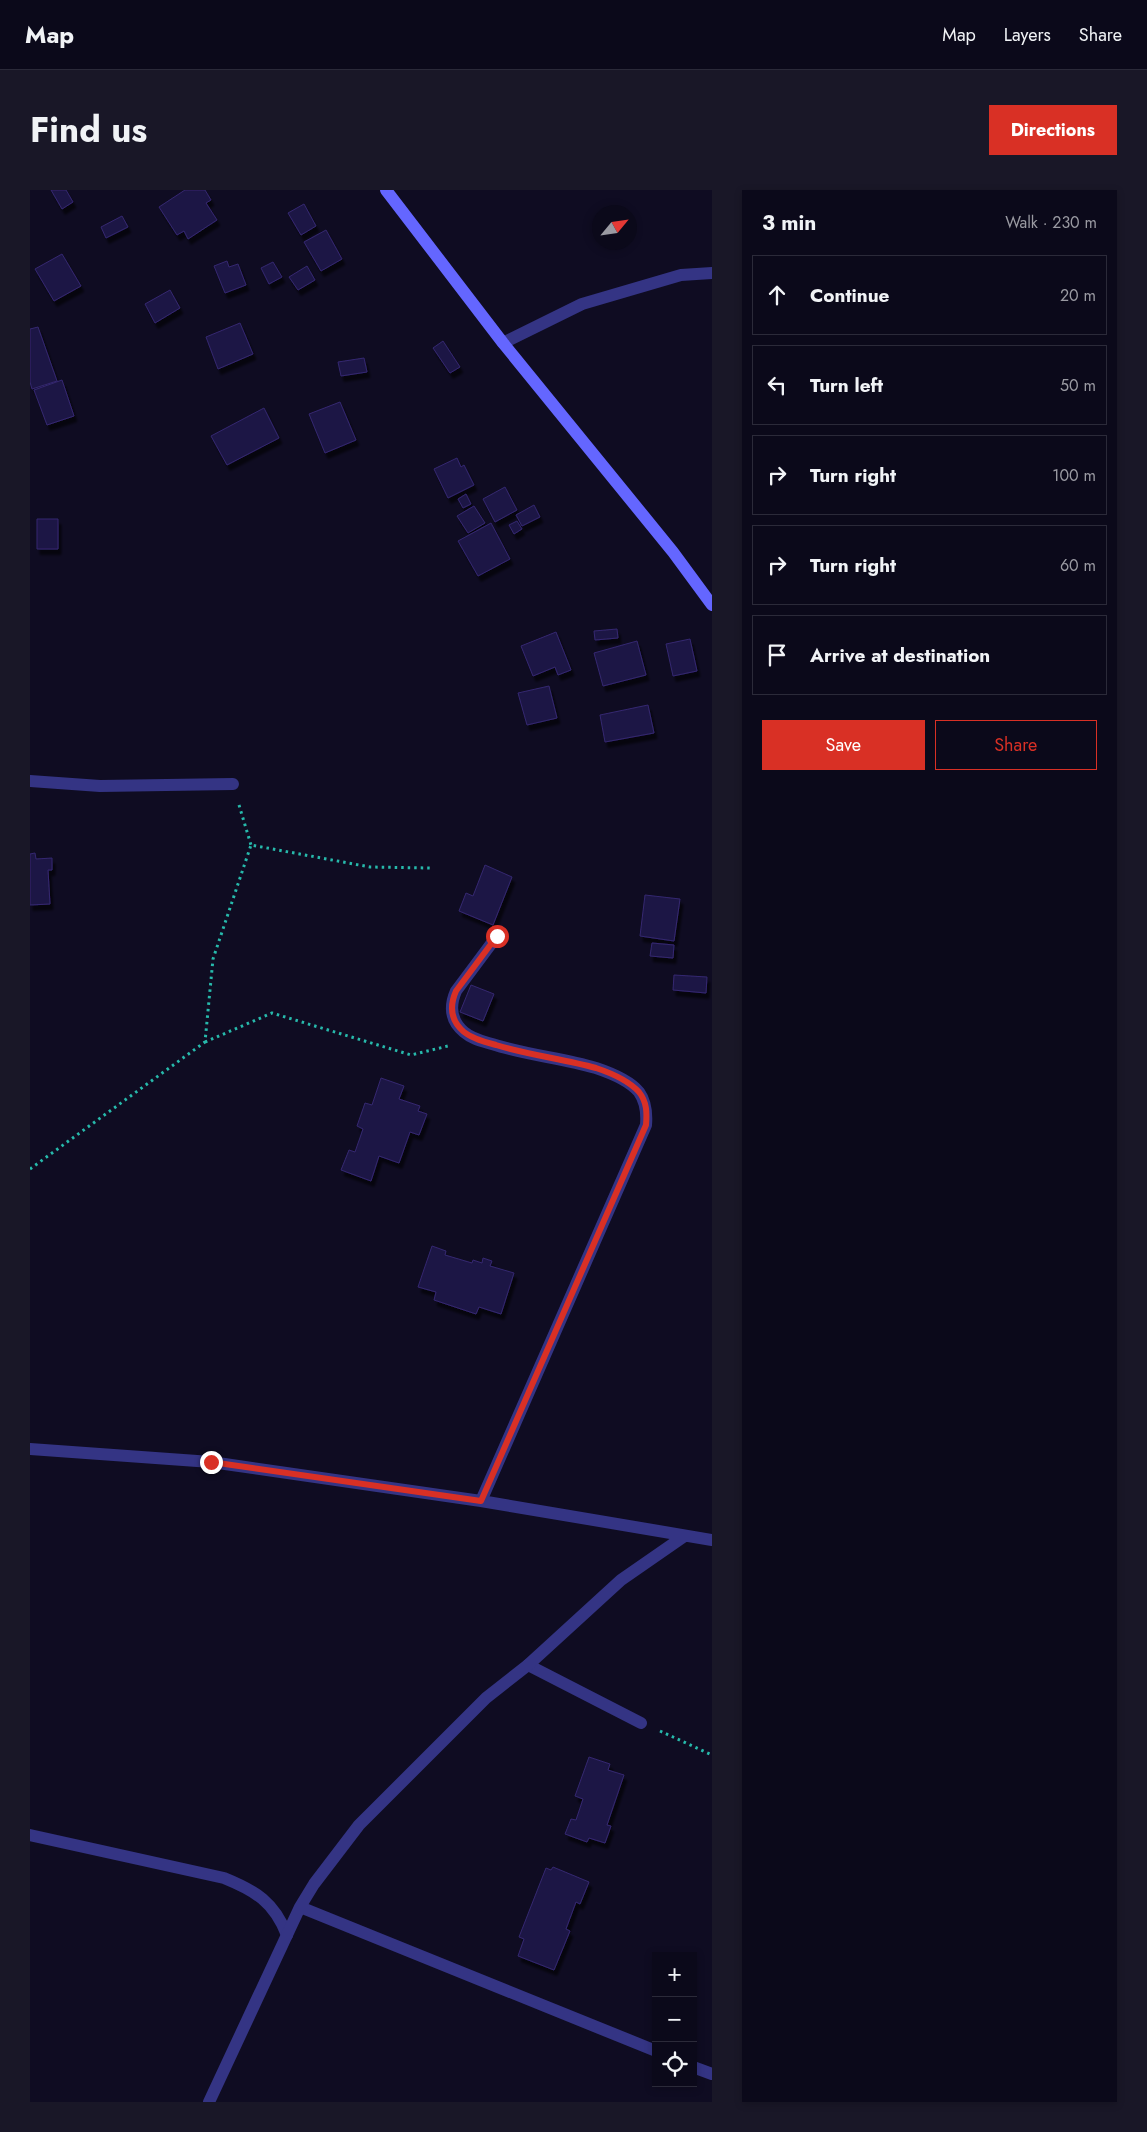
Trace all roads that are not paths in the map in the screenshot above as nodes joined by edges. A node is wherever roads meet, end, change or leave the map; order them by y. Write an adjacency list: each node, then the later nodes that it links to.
1 (386, 190): 3 (street)
2 (712, 273): 3 (street)
3 (503, 343): 4 (street)
4 (712, 605)
5 (30, 781): 6 (street)
6 (233, 784)
7 (497, 936): 9 (street)
8 (30, 1449): 9 (street)
9 (481, 1501): 10 (street)
10 (684, 1537): 11 (street); 12 (street)
11 (712, 1540)
12 (528, 1665): 13 (street); 15 (street)
13 (641, 1723)
14 (30, 1835): 16 (street)
15 (300, 1907): 16 (street); 17 (street)
16 (287, 1935): 20 (street)
17 (652, 2049)
18 (697, 2068): 19 (street)
19 (712, 2074)
20 (209, 2102)

